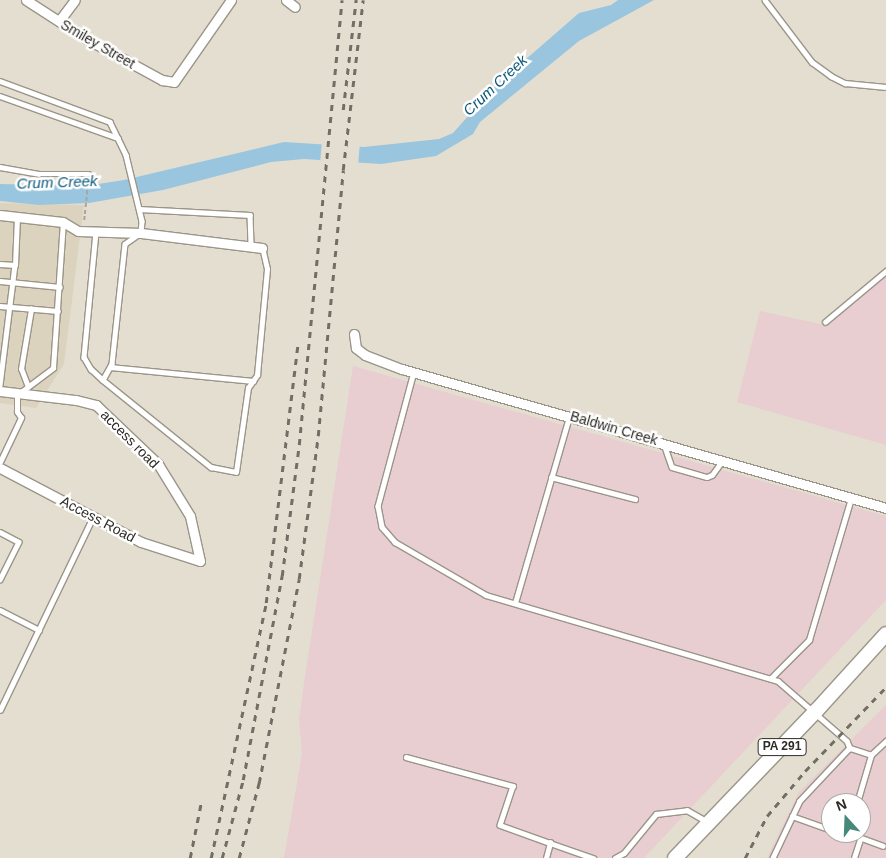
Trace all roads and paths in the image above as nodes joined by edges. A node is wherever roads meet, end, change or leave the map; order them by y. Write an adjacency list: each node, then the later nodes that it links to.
1 (26, 0): 7 (street, Smiley Street)
2 (75, 0): 7 (street)
3 (231, 0): 7 (street, Smiley Street)
4 (286, 0): 6 (street)
5 (765, 0): 9 (lane)
6 (295, 7)
7 (59, 21)
8 (0, 81): 11 (lane)
9 (886, 86)
10 (0, 96): 11 (lane)
11 (118, 138): 15 (lane)
12 (0, 167): 13 (lane)
13 (90, 174)
14 (85, 184): 19 (path)
15 (139, 209): 21 (lane); 22 (lane)
16 (0, 215): 17 (street)
17 (17, 216): 18 (street); 25 (lane)
18 (63, 222): 19 (street); 29 (lane)
19 (83, 232): 20 (street)
20 (96, 232): 21 (street); 38 (lane)
21 (141, 233): 22 (street); 36 (lane)
22 (251, 247): 23 (street)
23 (262, 248): 39 (lane)
24 (0, 264): 25 (lane)
25 (15, 266): 28 (lane)
26 (886, 271): 34 (lane)
27 (0, 281): 28 (lane)
28 (13, 282): 29 (lane); 31 (lane)
29 (60, 287): 33 (lane)
30 (0, 306): 31 (lane)
31 (11, 307): 32 (lane); 40 (lane)
32 (31, 308): 33 (lane); 41 (lane)
33 (58, 311): 41 (lane)
34 (825, 322)
35 (354, 334): 37 (street, Baldwin Creek)
36 (110, 367): 38 (lane); 39 (lane)
37 (414, 372): 44 (street, Baldwin Creek); 57 (lane)
38 (103, 380): 39 (lane)
39 (252, 381)
40 (0, 385)
41 (28, 387): 43 (lane)
42 (0, 391): 43 (street, access road)
43 (17, 395): 47 (lane); 55 (street, access road)
44 (569, 415): 45 (street, Baldwin Creek); 49 (lane)
45 (664, 443): 46 (street, Baldwin Creek); 46 (lane)
46 (723, 460): 50 (street, Baldwin Creek)
47 (0, 462)
48 (0, 468): 53 (street, Access Road)
49 (552, 477): 51 (lane); 57 (lane)
50 (851, 498): 52 (street, Baldwin Creek); 61 (lane)
51 (635, 499)
52 (886, 508)
53 (93, 517): 55 (street, Access Road); 59 (lane)
54 (0, 532): 56 (lane)
55 (200, 562)
56 (0, 580)
57 (515, 603): 61 (lane)
58 (0, 610): 59 (lane)
59 (39, 630): 62 (lane)
60 (886, 634): 63 (main road, PA 291)
61 (771, 678): 63 (lane)
62 (0, 710)
63 (816, 711): 65 (lane); 70 (main road, PA 291)
64 (886, 741): 66 (lane)
65 (850, 748): 66 (lane); 69 (lane)
66 (871, 755): 68 (lane)
67 (406, 757): 73 (lane)
68 (860, 793)
69 (792, 816): 71 (lane); 80 (lane)
70 (709, 823): 78 (lane); 79 (main road, PA 291)
71 (821, 826)
72 (871, 842): 75 (lane)
73 (550, 843): 76 (lane); 77 (lane)
74 (859, 843): 81 (lane)
75 (883, 846)
76 (546, 858)
77 (593, 858)
78 (615, 858)
79 (674, 858)
80 (773, 858)
81 (854, 858)

